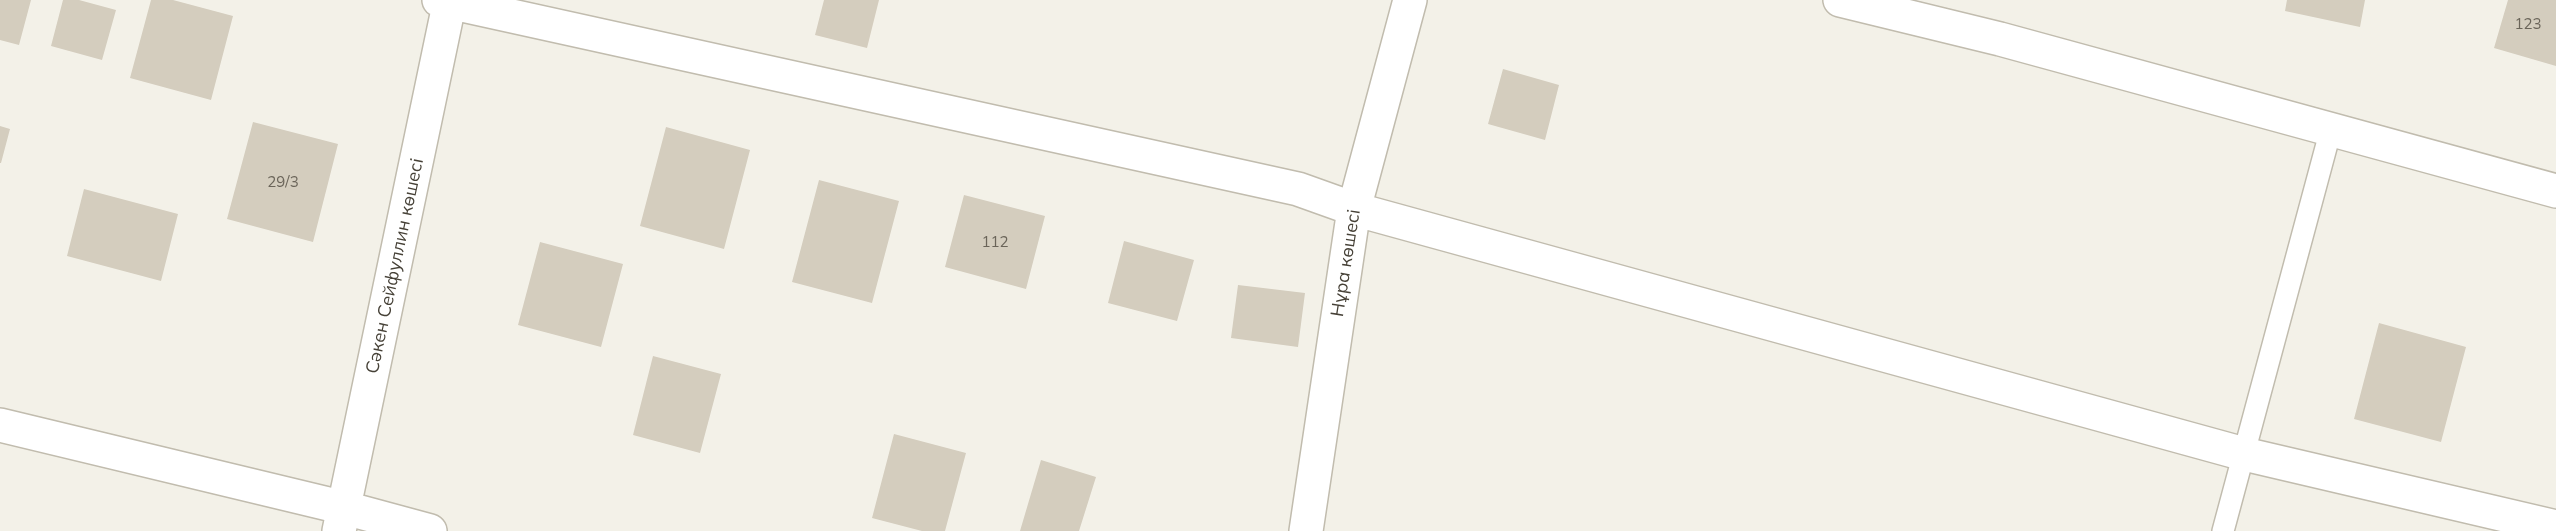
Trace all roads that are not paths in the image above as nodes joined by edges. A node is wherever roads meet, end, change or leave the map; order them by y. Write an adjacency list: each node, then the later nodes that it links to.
1 (1410, 0): 6 (street, Нұра көшесі)
2 (1840, 0): 4 (street)
3 (446, 1): 6 (street); 9 (street, Сәкен Сейфуллин көшесі)
4 (2331, 129): 5 (street); 8 (lane)
5 (2556, 191)
6 (1354, 209): 8 (street); 12 (street, Нұра көшесі)
7 (0, 425): 9 (street)
8 (2244, 454): 10 (street); 13 (lane)
9 (342, 520): 11 (street)
10 (2556, 527)
11 (430, 531)
12 (1306, 531)
13 (2223, 531)

